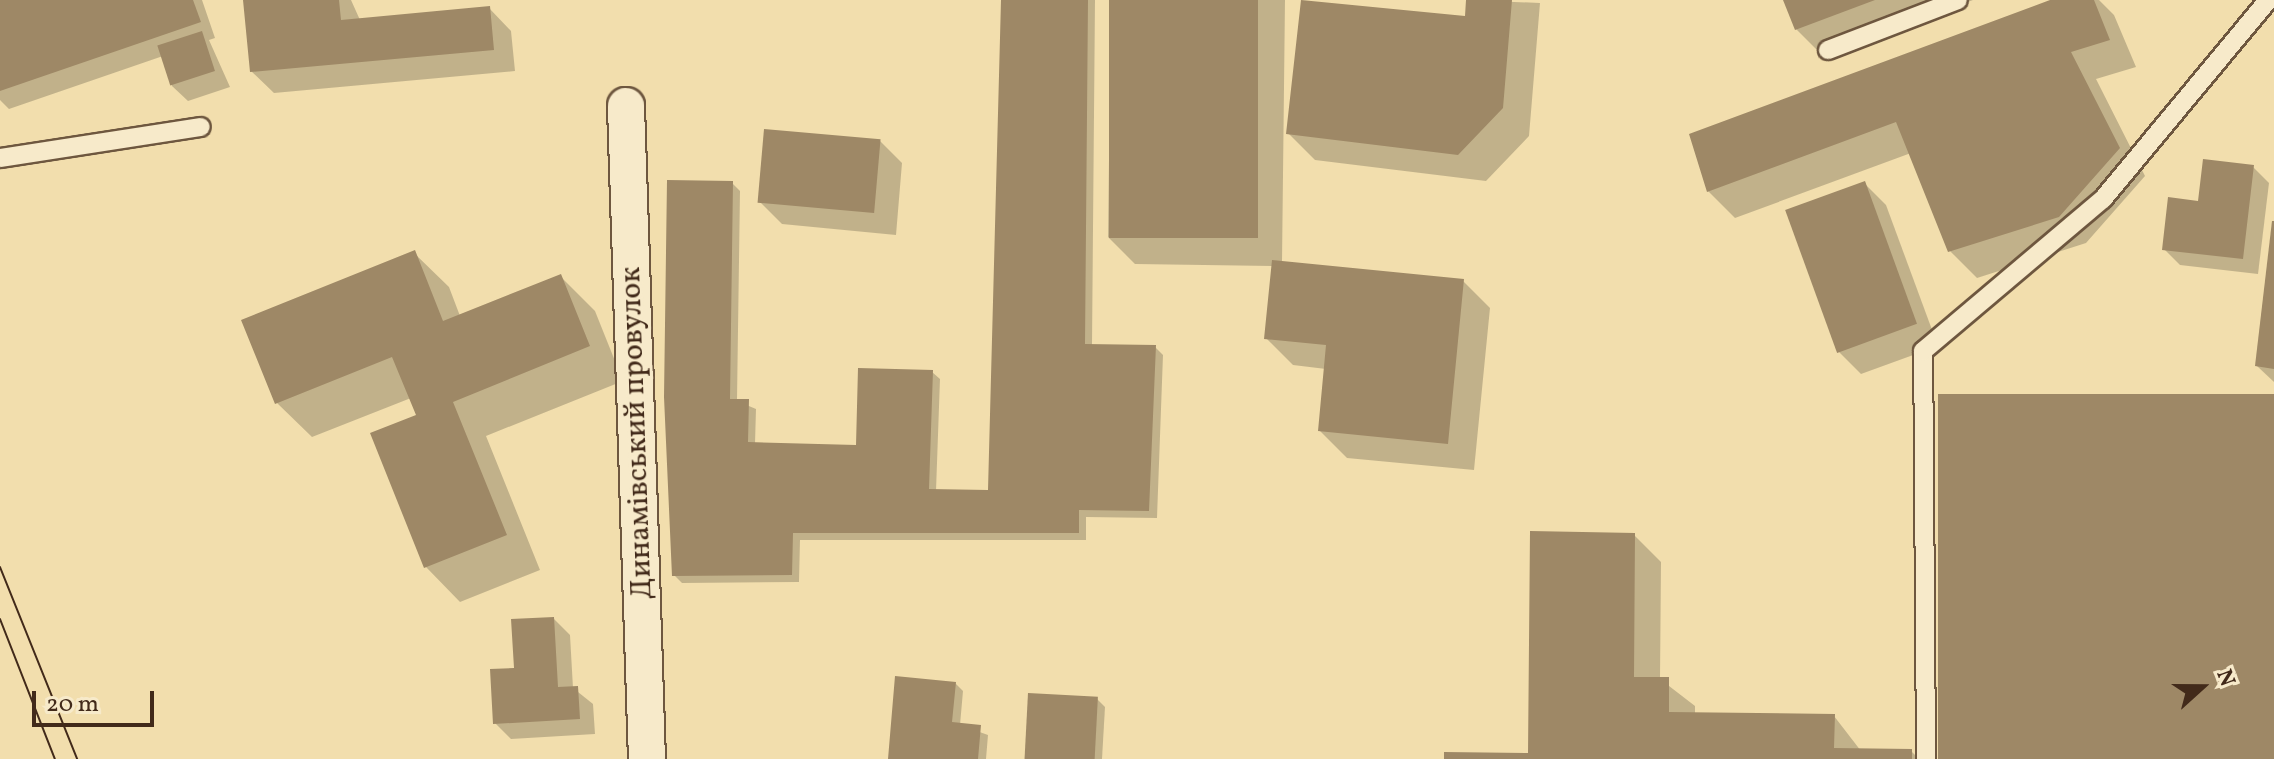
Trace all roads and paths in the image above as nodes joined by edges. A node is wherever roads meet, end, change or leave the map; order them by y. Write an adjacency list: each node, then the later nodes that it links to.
1 (1958, 0): 3 (lane)
2 (2268, 0): 8 (lane)
3 (1828, 50)
4 (626, 106): 7 (street, Динамівський провулок)
5 (201, 127): 6 (lane)
6 (0, 158)
7 (647, 759)
8 (1926, 759)

